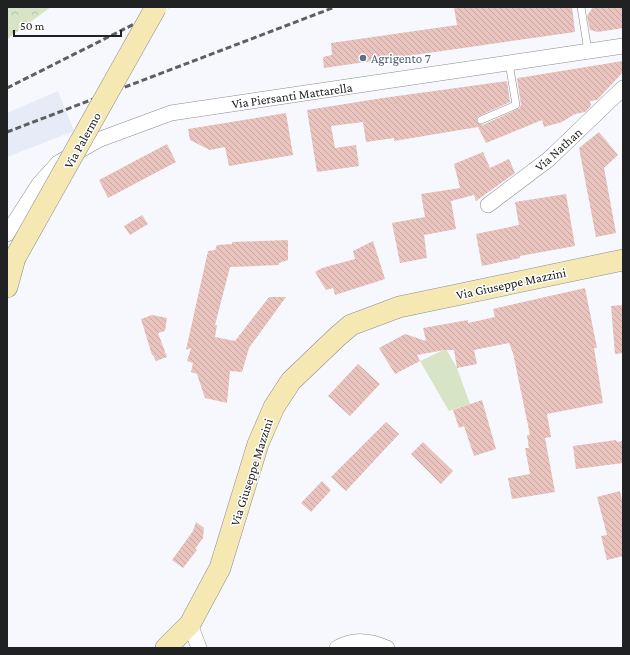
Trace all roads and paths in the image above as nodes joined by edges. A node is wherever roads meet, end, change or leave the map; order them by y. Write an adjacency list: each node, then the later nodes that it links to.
1 (156, 7): 11 (street, Via Palermo, bridge)
2 (581, 7): 4 (lane)
3 (623, 46): 4 (street, Via Piersanti Mattarella)
4 (588, 51): 5 (street, Via Piersanti Mattarella)
5 (509, 63): 7 (lane); 9 (street, Via Piersanti Mattarella)
6 (623, 88): 8 (street, Via Nathan)
7 (481, 120)
8 (488, 205)
9 (7, 234)
10 (623, 260): 13 (street, Via Giuseppe Mazzini)
11 (11, 266): 12 (street, Via Palermo)
12 (7, 287)
13 (190, 624): 14 (street, Via Giuseppe Mazzini); 15 (street)
14 (166, 648)
15 (199, 648)
16 (337, 648): 17 (street)
17 (387, 648)

